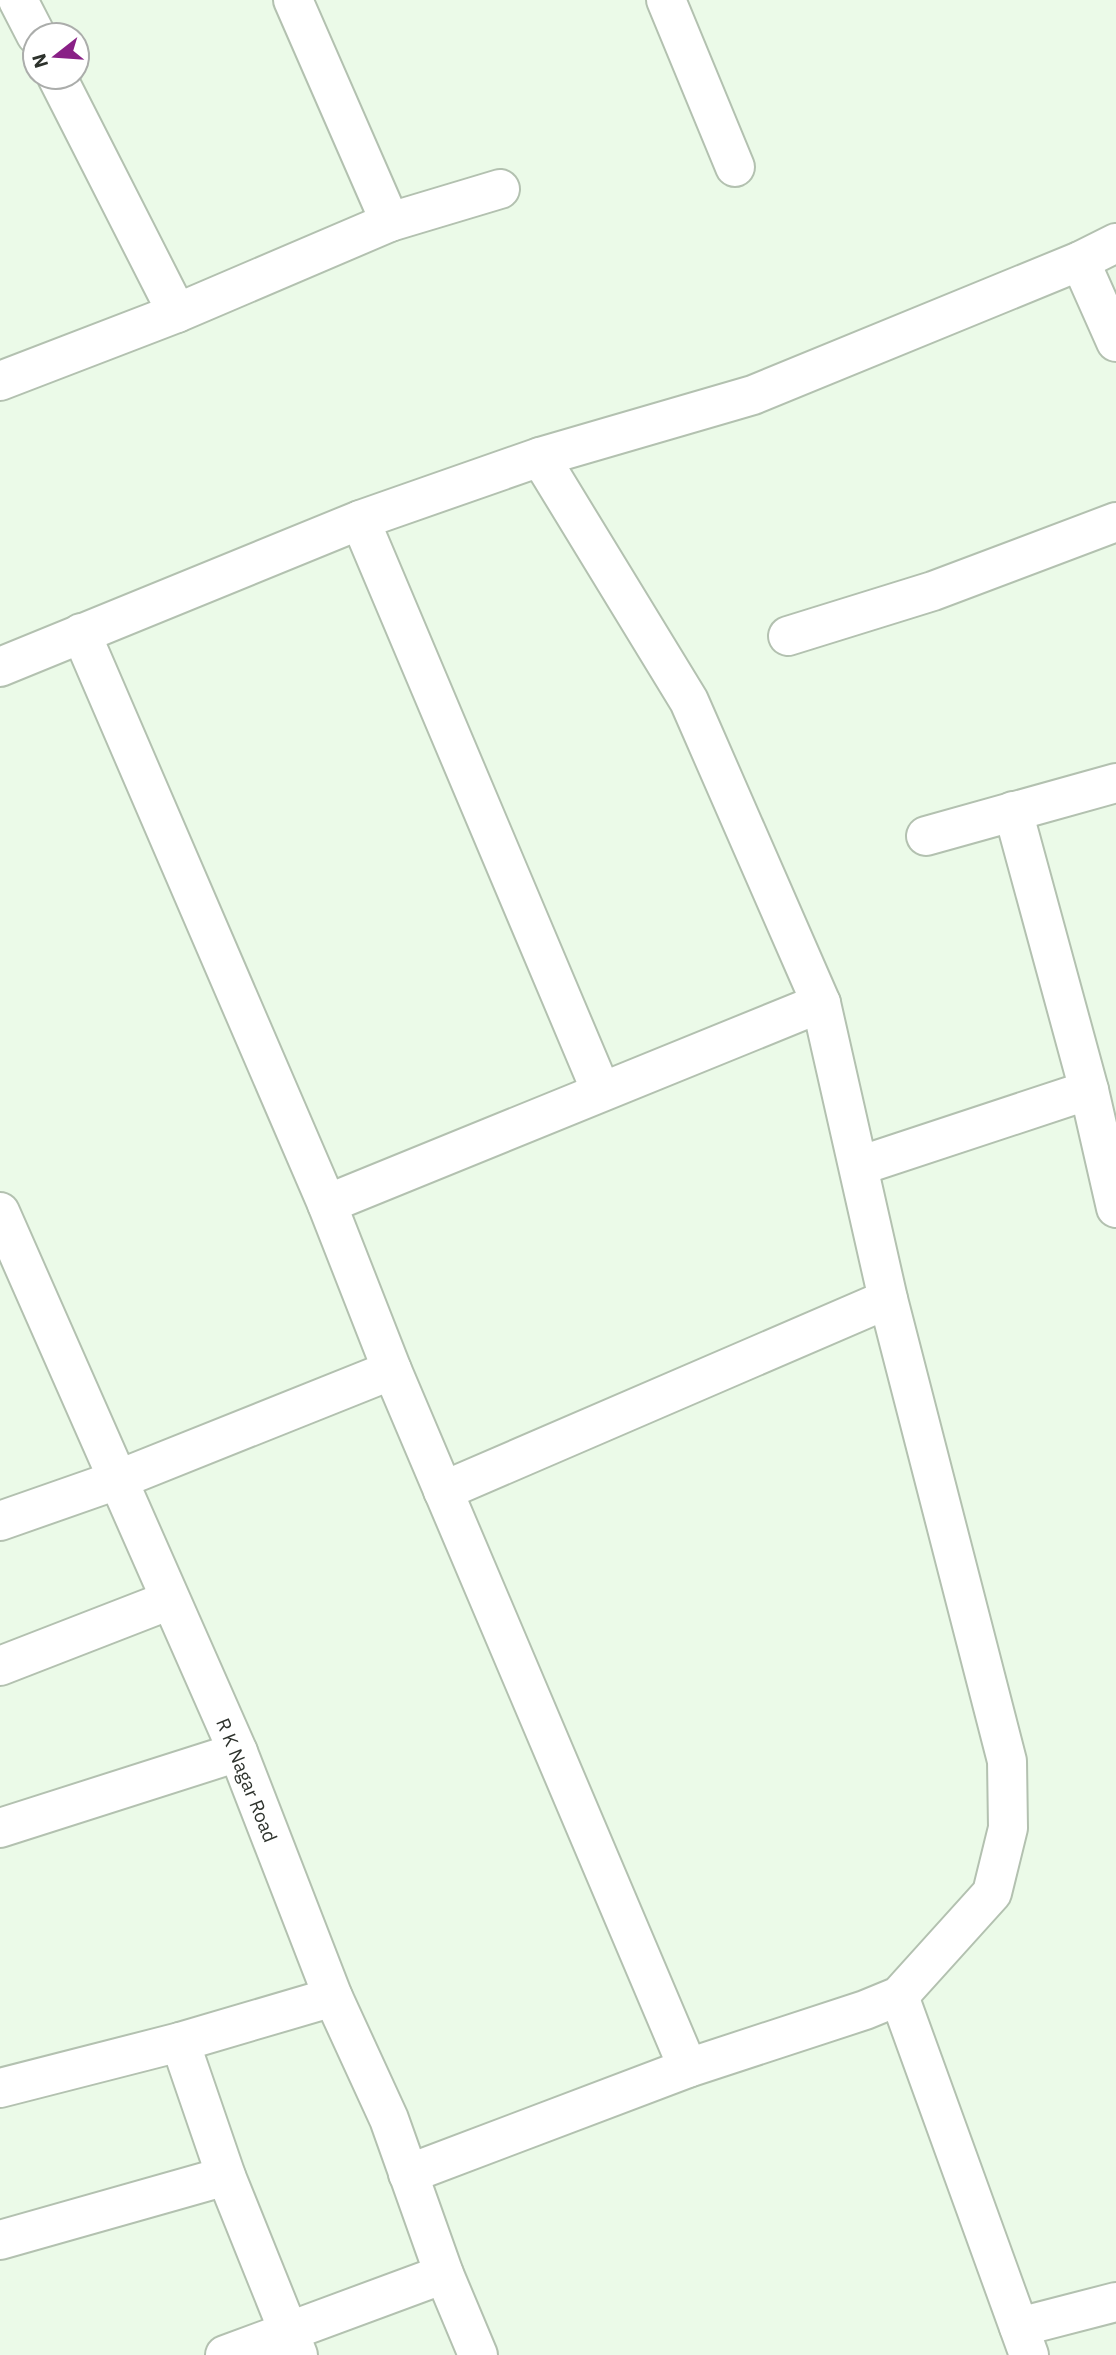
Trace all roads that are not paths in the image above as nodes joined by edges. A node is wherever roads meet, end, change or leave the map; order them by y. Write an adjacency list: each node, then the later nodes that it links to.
1 (17, 0): 4 (street); 5 (street)
2 (293, 0): 9 (street)
3 (666, 0): 7 (street)
4 (0, 5)
5 (28, 21)
6 (64, 91): 12 (street)
7 (735, 167)
8 (500, 188): 9 (street)
9 (390, 222): 12 (street)
10 (1116, 243): 11 (street)
11 (1080, 261): 13 (street); 15 (street)
12 (177, 313): 14 (street)
13 (1116, 342)
14 (0, 380)
15 (540, 457): 16 (street); 24 (street)
16 (360, 520): 18 (street); 26 (street)
17 (1116, 522): 19 (street)
18 (81, 634): 20 (street); 28 (street)
19 (788, 636)
20 (0, 667)
21 (1116, 783): 22 (street)
22 (1013, 811): 23 (street); 25 (street)
23 (926, 836)
24 (821, 1003): 26 (street); 27 (street)
25 (1089, 1090): 27 (street); 29 (street)
26 (601, 1091): 28 (street)
27 (859, 1166): 31 (street)
28 (327, 1204): 32 (street)
29 (1116, 1208)
30 (0, 1212): 33 (street, R K Nagar Road)
31 (888, 1299): 34 (street); 40 (street)
32 (392, 1370): 33 (street); 34 (street)
33 (117, 1480): 35 (street); 36 (street, R K Nagar Road)
34 (443, 1491): 43 (street)
35 (0, 1521)
36 (170, 1600): 37 (street); 38 (street, R K Nagar Road)
37 (0, 1666)
38 (238, 1752): 39 (street); 41 (street, R K Nagar Road)
39 (0, 1828)
40 (899, 1996): 43 (street); 50 (street)
41 (333, 1997): 42 (street); 45 (street, R K Nagar Road)
42 (180, 2042): 44 (street); 46 (street)
43 (688, 2068): 45 (street)
44 (0, 2088)
45 (408, 2174): 48 (street, R K Nagar Road)
46 (226, 2176): 47 (street); 51 (street)
47 (0, 2240)
48 (444, 2274): 51 (street); 53 (street, R K Nagar Road)
49 (1116, 2302): 50 (street)
50 (1024, 2341)
51 (294, 2343): 52 (street)
52 (225, 2355)
53 (478, 2355)

